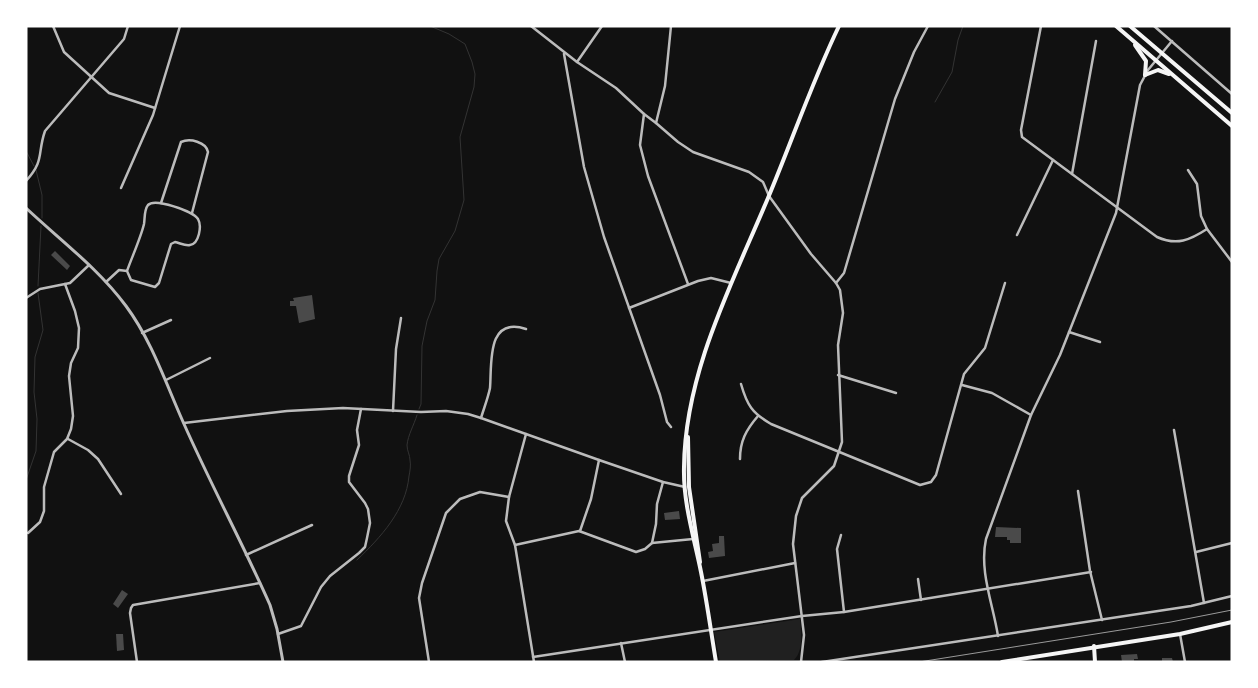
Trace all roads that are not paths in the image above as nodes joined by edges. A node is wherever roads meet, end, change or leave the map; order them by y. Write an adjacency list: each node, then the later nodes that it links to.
1 (52, 26): 22 (street)
2 (128, 26): 22 (street)
3 (180, 26): 24 (street)
4 (531, 26): 16 (street)
5 (602, 26): 19 (street)
6 (671, 26): 27 (street)
7 (839, 26): 34 (main road)
8 (928, 26): 46 (street)
9 (1041, 26): 29 (street)
10 (1116, 26): 13 (main road)
11 (1130, 26): 17 (main road)
12 (1154, 26): 15 (street)
13 (1127, 36): 18 (main road); 20 (main road)
14 (1096, 41): 31 (street)
15 (1172, 41): 17 (street); 23 (street)
16 (564, 52): 19 (street); 51 (street)
17 (1161, 54): 18 (street); 26 (main road)
18 (1155, 61): 20 (street); 21 (main road)
19 (577, 62): 25 (street)
20 (1145, 75): 21 (main road); 36 (street)
21 (1173, 75): 28 (main road)
22 (91, 78): 24 (street); 32 (street)
23 (1232, 94)
24 (155, 108): 33 (street)
25 (644, 114): 27 (street); 49 (street)
26 (1232, 114)
27 (656, 123): 34 (street)
28 (1232, 126)
29 (1053, 160): 31 (street); 40 (street)
30 (1188, 170): 39 (street)
31 (1072, 174): 36 (street)
32 (26, 181)
33 (121, 188)
34 (769, 196): 45 (main road); 46 (street)
35 (161, 203): 38 (street); 38 (street); 43 (street)
36 (1118, 207): 39 (street); 55 (street)
37 (26, 208): 42 (street)
38 (192, 213): 43 (street)
39 (1207, 229): 41 (street)
40 (1017, 235)
41 (1232, 262)
42 (89, 264): 44 (street); 48 (street)
43 (127, 271): 44 (street)
44 (106, 282): 56 (street)
45 (731, 283): 49 (street); 78 (main road)
46 (836, 283): 59 (street)
47 (1005, 283): 62 (street)
48 (65, 284): 50 (street); 73 (street)
49 (688, 284): 51 (street)
50 (26, 298)
51 (629, 308): 70 (street)
52 (401, 318): 65 (street)
53 (171, 320): 56 (street)
54 (526, 329): 68 (street)
55 (1068, 332): 57 (street); 66 (street)
56 (142, 333): 60 (street)
57 (1100, 342)
58 (210, 358): 60 (street)
59 (838, 375): 63 (street); 74 (street)
60 (166, 380): 69 (street)
61 (741, 384): 67 (street)
62 (962, 385): 66 (street); 74 (street)
63 (896, 394)
64 (361, 409): 65 (street); 69 (street); 107 (street)
65 (393, 411): 68 (street)
66 (1031, 415): 98 (street)
67 (758, 416): 74 (street); 75 (street)
68 (481, 418): 72 (street)
69 (183, 423): 91 (street)
70 (671, 428)
71 (1174, 430): 90 (street)
72 (526, 434): 76 (street); 81 (street)
73 (67, 439): 80 (street); 84 (street)
74 (839, 450): 92 (street)
75 (740, 459)
76 (599, 460): 77 (street); 83 (street)
77 (662, 482): 78 (street); 87 (street)
78 (687, 487): 86 (main road); 93 (main road)
79 (1078, 490): 94 (street)
80 (121, 494)
81 (509, 497): 89 (street); 115 (street)
82 (312, 525): 91 (street)
83 (580, 532): 87 (street); 89 (street)
84 (28, 533)
85 (841, 535): 102 (street)
86 (693, 538): 87 (street); 93 (main road)
87 (652, 543)
88 (1232, 543): 90 (street)
89 (515, 545): 112 (street)
90 (1196, 552): 101 (street)
91 (246, 555): 97 (street)
92 (795, 563): 96 (street); 103 (street)
93 (700, 569): 96 (main road)
94 (1091, 572): 98 (street); 104 (street)
95 (918, 579): 100 (street)
96 (703, 581): 106 (main road)
97 (260, 583): 107 (street); 113 (street)
98 (989, 589): 100 (street); 109 (street)
99 (1232, 596): 101 (street)
100 (921, 600): 102 (street)
101 (1204, 604): 104 (street)
102 (844, 612): 103 (street)
103 (802, 616): 106 (street); 119 (street)
104 (1102, 620): 109 (street)
105 (1232, 622): 108 (main road)
106 (711, 630): 110 (street); 118 (main road)
107 (278, 634): 114 (street)
108 (1180, 634): 111 (main road); 123 (street)
109 (998, 636): 120 (street)
110 (621, 643): 112 (street); 117 (street)
111 (1094, 646): 121 (main road); 122 (main road)
112 (533, 657): 116 (street)
113 (137, 662)
114 (283, 662)
115 (429, 662)
116 (534, 662)
117 (625, 662)
118 (716, 662)
119 (801, 662)
120 (822, 662)
121 (1002, 662)
122 (1096, 662)
123 (1185, 662)

